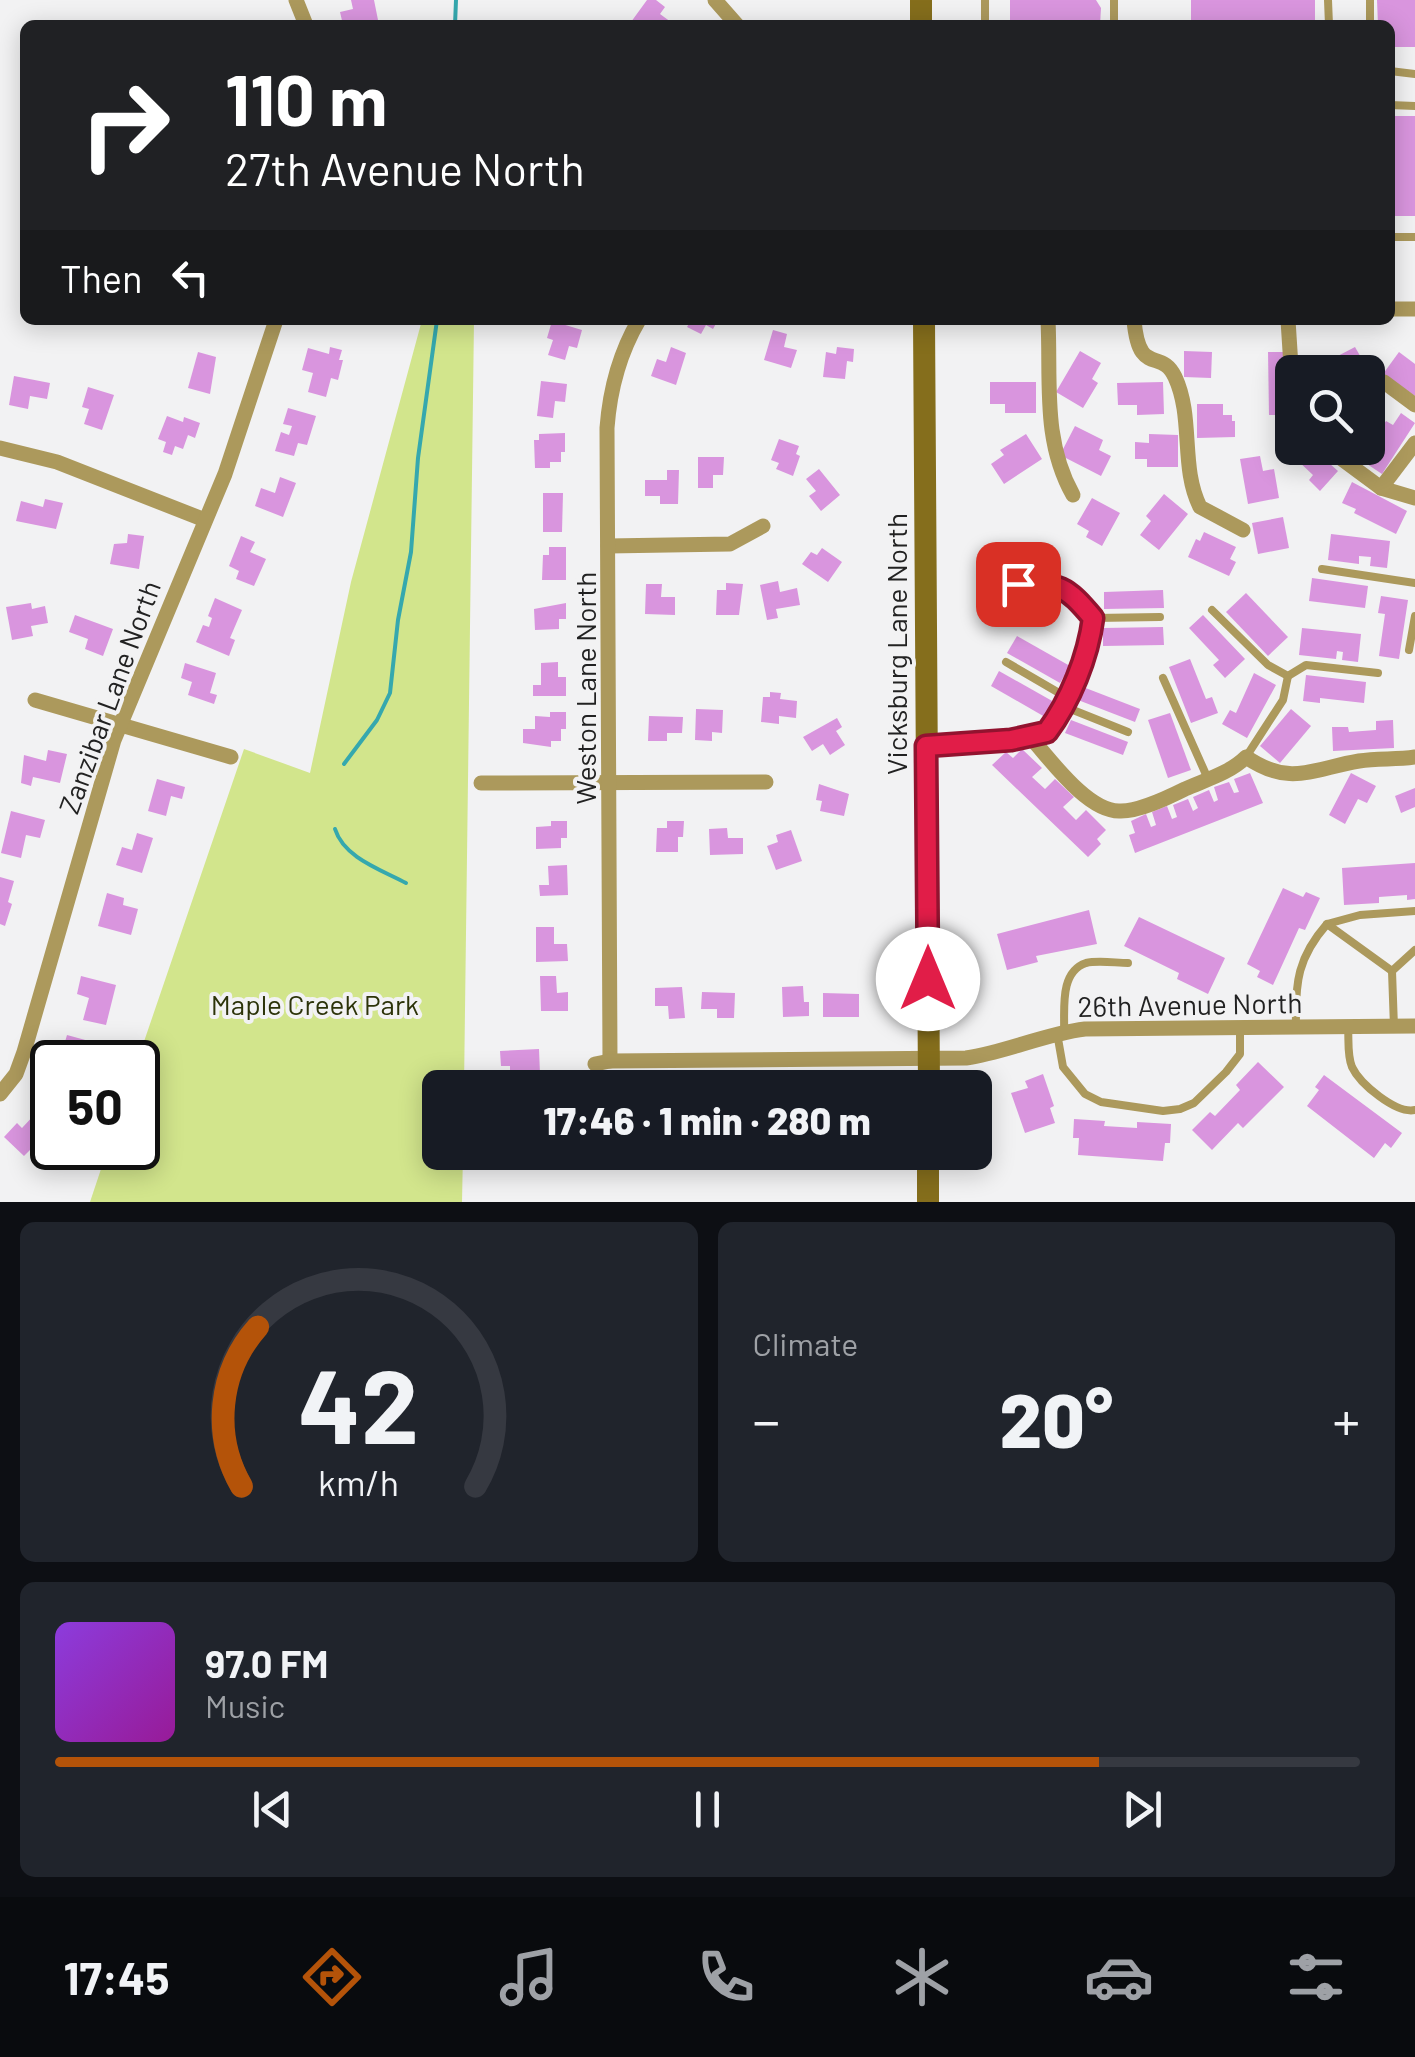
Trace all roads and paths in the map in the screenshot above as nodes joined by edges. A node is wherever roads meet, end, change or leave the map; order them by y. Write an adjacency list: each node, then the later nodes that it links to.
1 (715, 0): 2 (street)
2 (733, 20)
3 (274, 325): 18 (street, Zanzibar Lane North)
4 (636, 325): 21 (street, Weston Lane North)
5 (924, 325): 39 (main road, Vicksburg Lane North)
6 (1048, 325): 16 (street)
7 (1134, 325): 20 (street)
8 (1288, 325): 9 (street)
9 (1290, 355)
10 (1385, 383): 11 (street)
11 (1415, 404)
12 (1415, 442): 15 (street)
13 (0, 448): 18 (street)
14 (1350, 465): 15 (street)
15 (1381, 488): 17 (street)
16 (1073, 496)
17 (1415, 498)
18 (204, 520): 36 (street, Zanzibar Lane North)
19 (763, 526): 21 (street)
20 (1243, 530)
21 (608, 546): 44 (street, Weston Lane North)
22 (1322, 569): 23 (lane)
23 (1415, 582)
24 (991, 584): 28 (street)
25 (1212, 610): 32 (lane)
26 (1415, 616): 29 (lane)
27 (1160, 617): 28 (lane)
28 (1093, 618): 35 (street)
29 (1409, 650)
30 (1006, 662): 35 (lane)
31 (1378, 673): 32 (lane)
32 (1288, 676): 41 (lane)
33 (1163, 678): 43 (lane)
34 (34, 700): 36 (street)
35 (1064, 702): 37 (lane); 38 (street)
36 (120, 722): 40 (street); 61 (street, Zanzibar Lane North)
37 (1128, 732)
38 (1031, 738): 39 (street); 43 (street)
39 (926, 746): 58 (main road, Vicksburg Lane North)
40 (231, 757)
41 (1246, 757): 42 (street); 43 (street)
42 (1415, 758)
43 (1208, 779)
44 (611, 782): 45 (street); 46 (street); 59 (street, Weston Lane North)
45 (766, 782)
46 (481, 783)
47 (1415, 911): 48 (lane)
48 (1327, 924): 51 (lane); 54 (lane)
49 (1415, 950): 51 (lane)
50 (1128, 963): 57 (lane)
51 (1392, 970): 52 (lane)
52 (1394, 1026): 53 (street, 26th Avenue North); 55 (street, 26th Avenue North)
53 (1415, 1026)
54 (1296, 1027): 55 (street, 26th Avenue North); 56 (street, 26th Avenue North)
55 (1348, 1027): 62 (lane)
56 (1240, 1028): 57 (street, 26th Avenue North); 57 (lane)
57 (1060, 1032): 58 (street, 26th Avenue North)
58 (929, 1056): 59 (street, 26th Avenue North); 60 (main road, Vicksburg Lane North)
59 (603, 1062)
60 (929, 1070)
61 (0, 1094)
62 (1415, 1110)
63 (928, 1170): 64 (main road)
64 (928, 1202)

